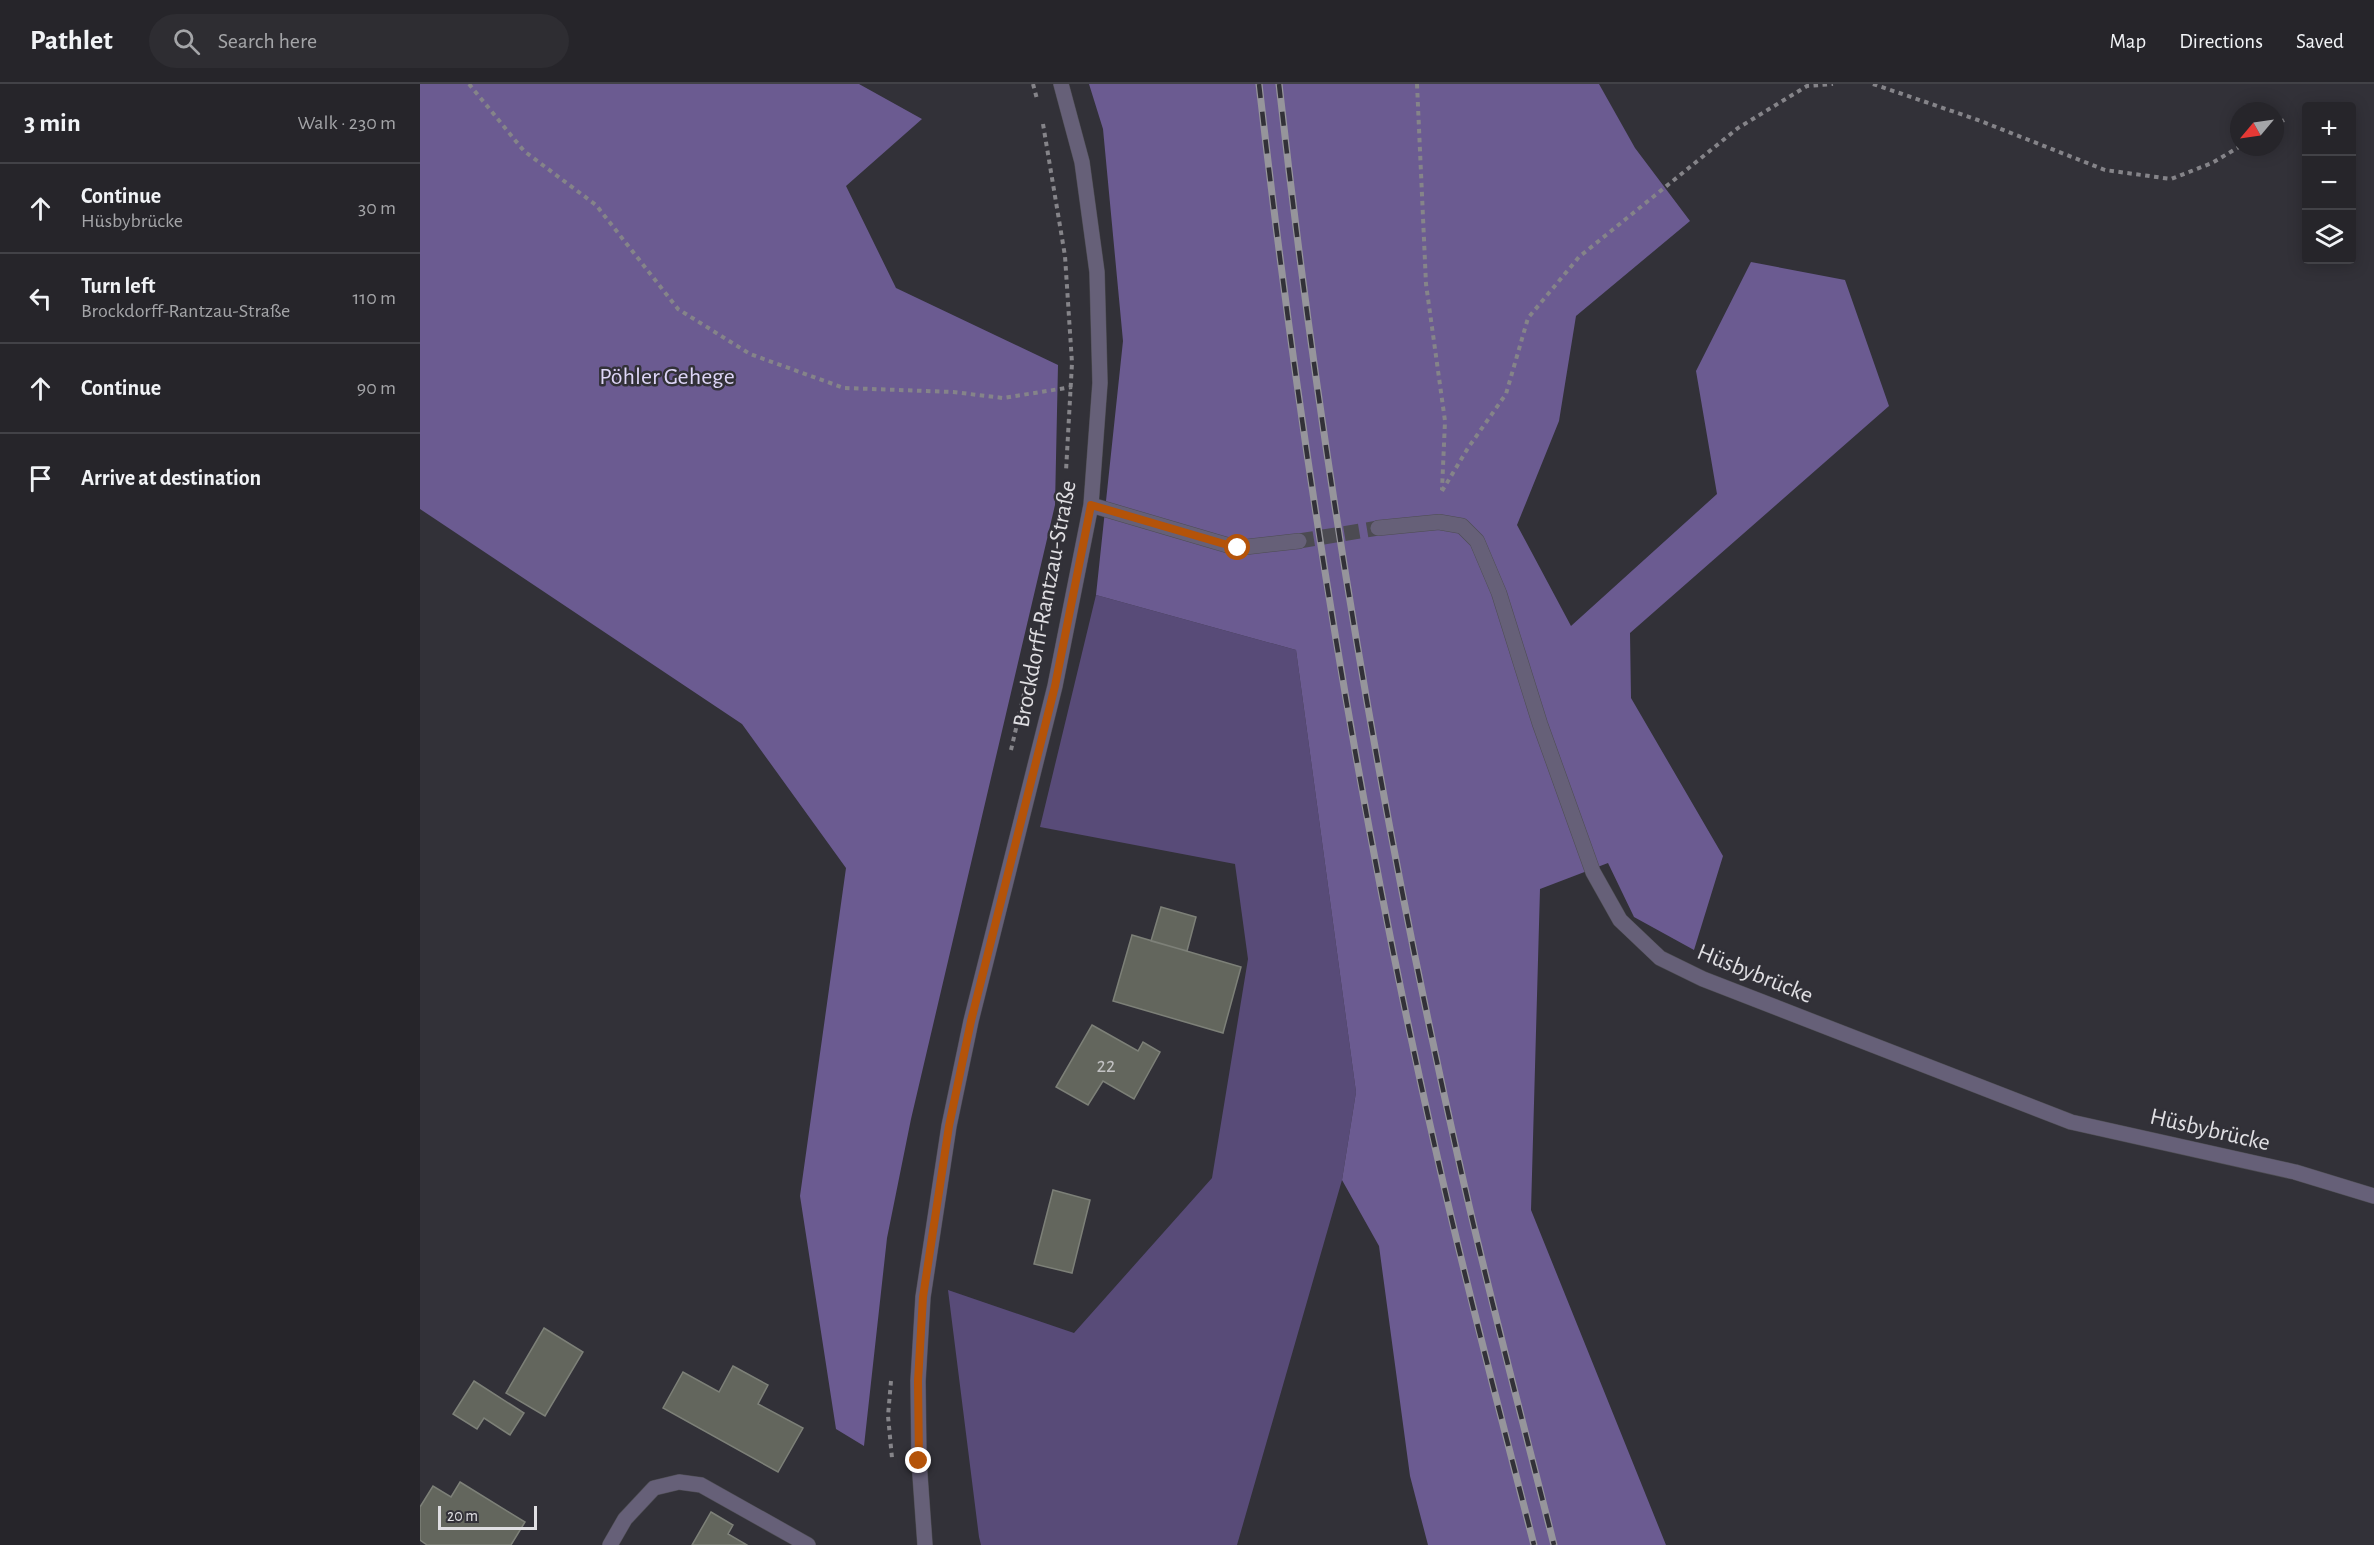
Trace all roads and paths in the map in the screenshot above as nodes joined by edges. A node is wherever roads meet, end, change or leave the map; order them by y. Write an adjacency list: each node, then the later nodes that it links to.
1 (470, 84): 11 (path)
2 (1033, 84): 7 (path)
3 (1061, 84): 10 (street, Brockdorff-Rantzau-Straße)
4 (1417, 84): 13 (path)
5 (1833, 84): 13 (path)
6 (1873, 84): 9 (path)
7 (1038, 105)
8 (1041, 116): 11 (path)
9 (2230, 152)
10 (1100, 383): 11 (path); 14 (street, Brockdorff-Rantzau-Straße)
11 (1071, 388): 12 (path)
12 (1066, 478)
13 (1442, 491): 15 (path)
14 (1091, 505): 17 (street); 25 (street, Brockdorff-Rantzau-Straße)
15 (1439, 522): 16 (street, Hüsbybrücke); 20 (street, Hüsbybrücke)
16 (1378, 528)
17 (1299, 541)
18 (1037, 637): 19 (path)
19 (1010, 752)
20 (2374, 1196)
21 (891, 1380): 22 (path)
22 (892, 1463)
23 (610, 1545): 24 (street)
24 (808, 1545)
25 (925, 1545)

